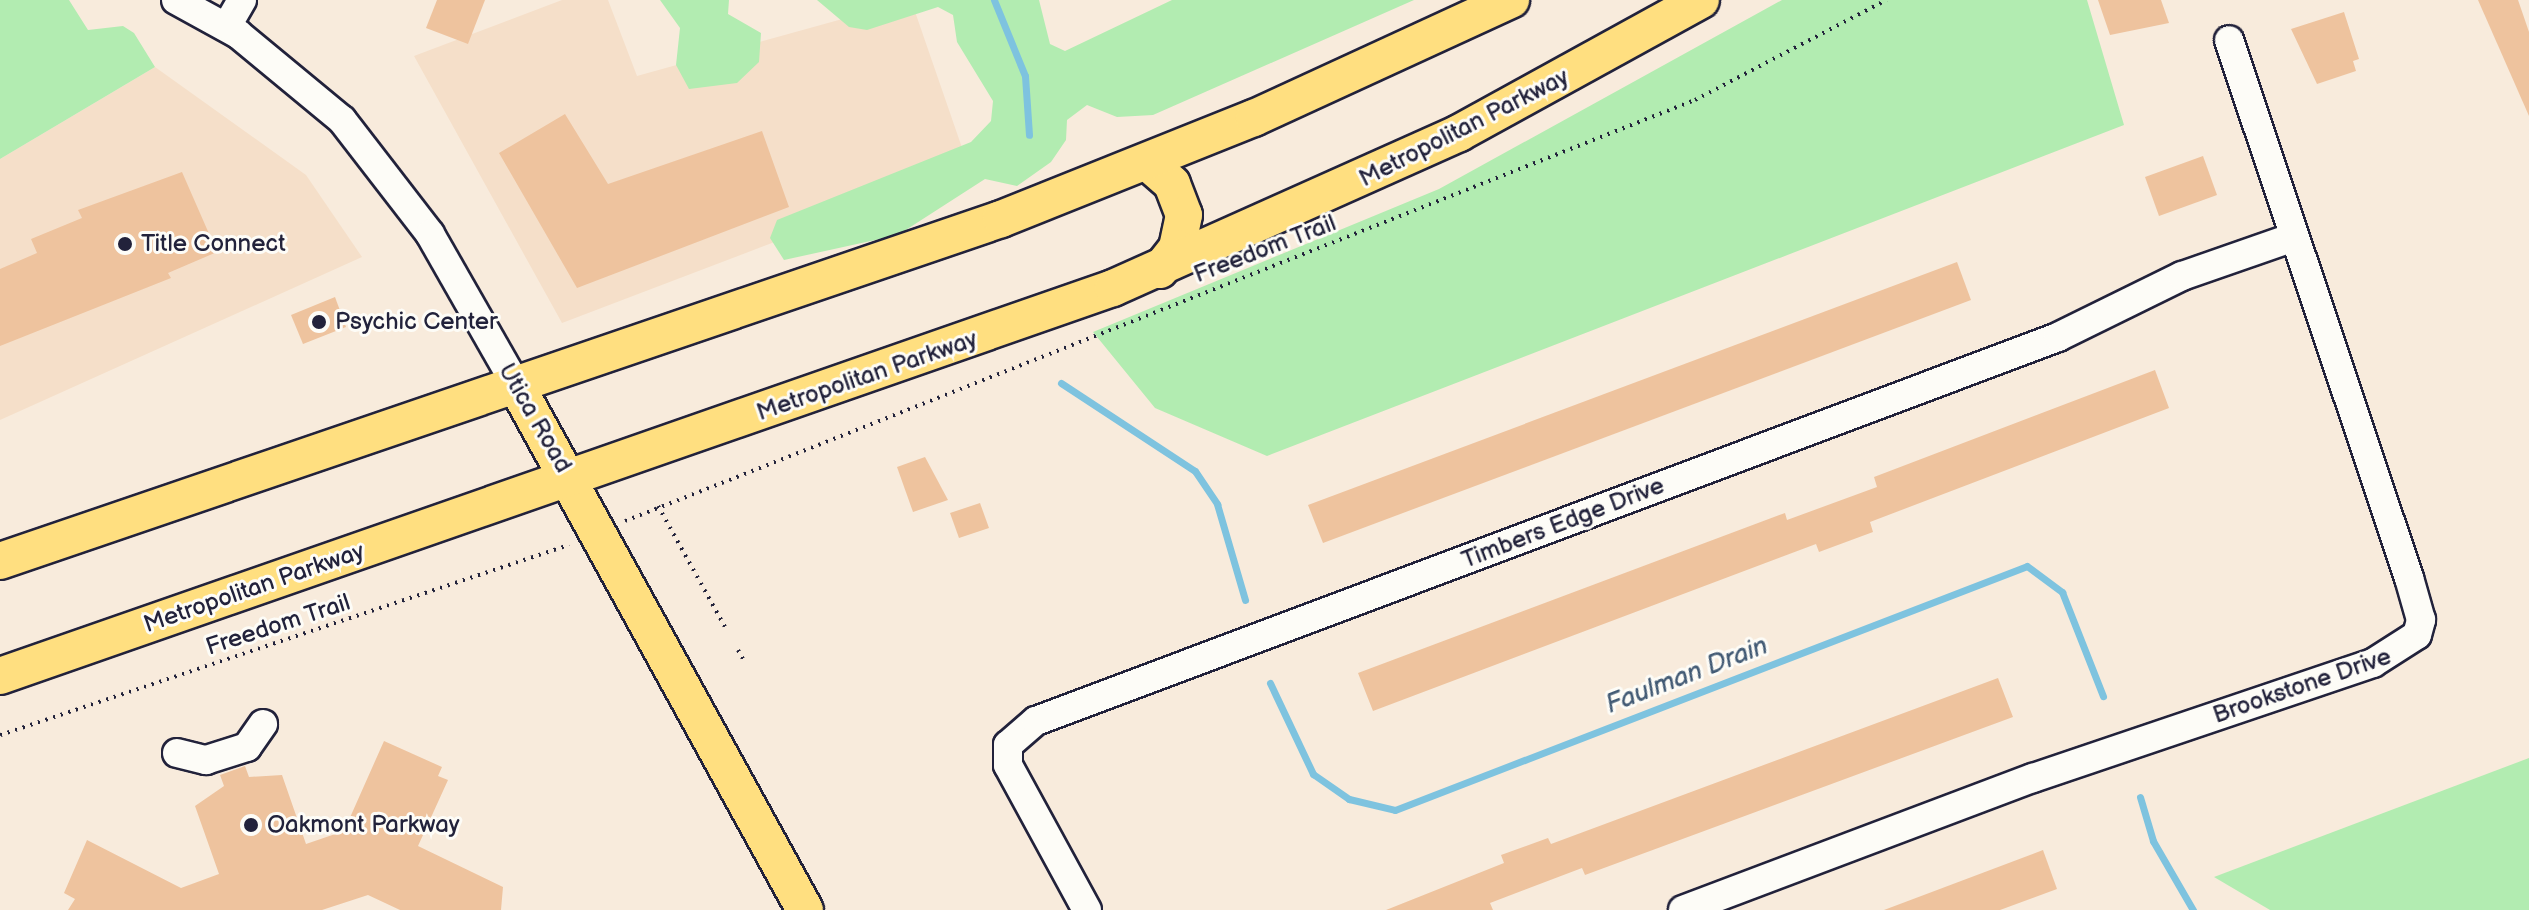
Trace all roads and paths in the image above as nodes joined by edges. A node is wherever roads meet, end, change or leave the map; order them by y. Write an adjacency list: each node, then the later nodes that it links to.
1 (176, 0): 6 (street, Utica Road)
2 (242, 0): 6 (street)
3 (1511, 0): 8 (main road)
4 (1701, 0): 10 (main road, Metropolitan Parkway)
5 (1886, 0): 13 (path, Freedom Trail)
6 (227, 26): 11 (street, Utica Road)
7 (2229, 40): 9 (street, Brookstone Drive)
8 (1147, 162): 10 (main road); 11 (main road)
9 (2294, 237): 25 (street, Timbers Edge Drive); 26 (street, Brookstone Drive)
10 (1160, 270): 12 (main road, Metropolitan Parkway)
11 (516, 385): 12 (main road, Utica Road); 16 (main road)
12 (570, 478): 20 (main road, Metropolitan Parkway); 24 (main road, Utica Road)
13 (658, 506): 14 (path, Freedom Trail); 17 (path)
14 (648, 511)
15 (565, 547): 22 (path, Freedom Trail)
16 (0, 561)
17 (725, 627)
18 (738, 650): 19 (path)
19 (744, 661)
20 (0, 676)
21 (263, 724): 23 (street)
22 (0, 735)
23 (177, 753)
24 (805, 910)
25 (1087, 910)
26 (1683, 910)

